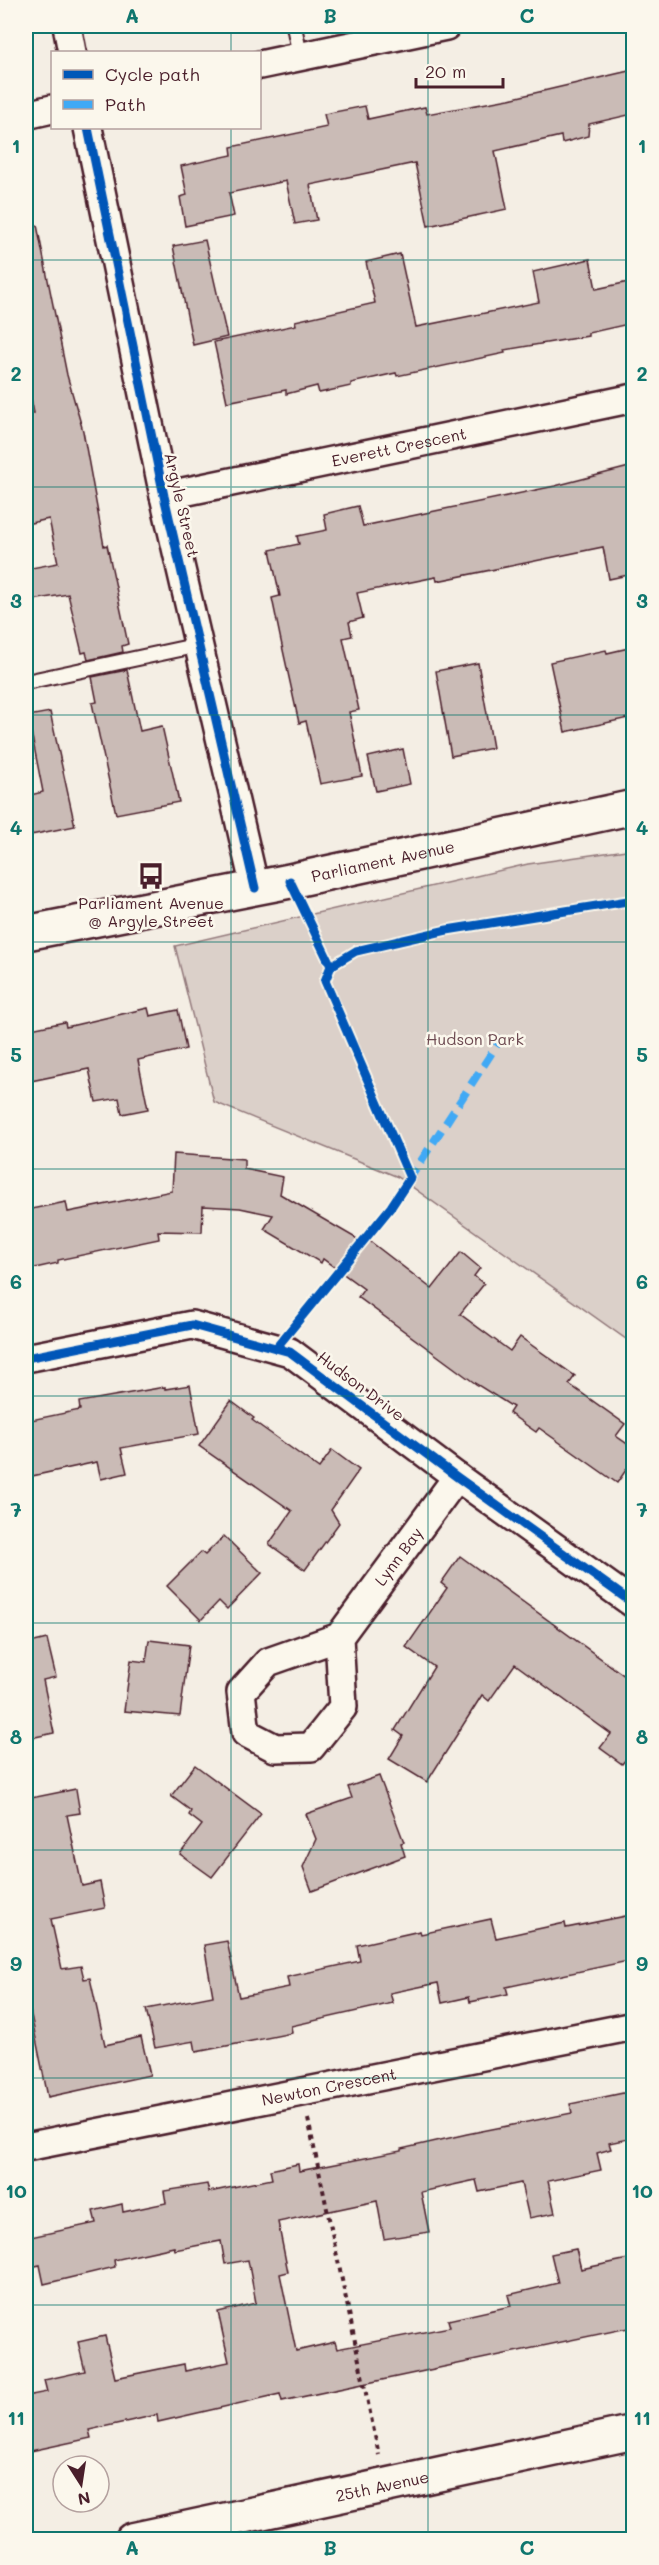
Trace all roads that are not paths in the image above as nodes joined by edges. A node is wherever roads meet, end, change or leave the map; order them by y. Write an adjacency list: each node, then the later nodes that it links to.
1 (67, 26): 4 (street)
2 (294, 26): 5 (lane)
3 (446, 26): 5 (street)
4 (72, 51)
5 (300, 56): 6 (street)
6 (261, 65)
7 (51, 109): 8 (street)
8 (26, 115)
9 (88, 129): 11 (street, Argyle Street)
10 (633, 398): 11 (street, Everett Crescent)
11 (164, 496): 12 (street, Argyle Street)
12 (200, 645): 13 (lane); 15 (street, Argyle Street)
13 (26, 682)
14 (633, 807): 15 (main road, Parliament Avenue)
15 (255, 888): 16 (main road, Parliament Avenue)
16 (26, 933)
17 (26, 1358): 18 (street, Hudson Drive)
18 (457, 1477): 19 (street, Hudson Drive); 20 (street, Lynn Bay)
19 (633, 1604)
20 (339, 1636): 20 (street)
21 (633, 2026): 22 (street, Newton Crescent)
22 (26, 2146)
23 (633, 2432): 24 (main road, 25th Avenue)
24 (132, 2540)

